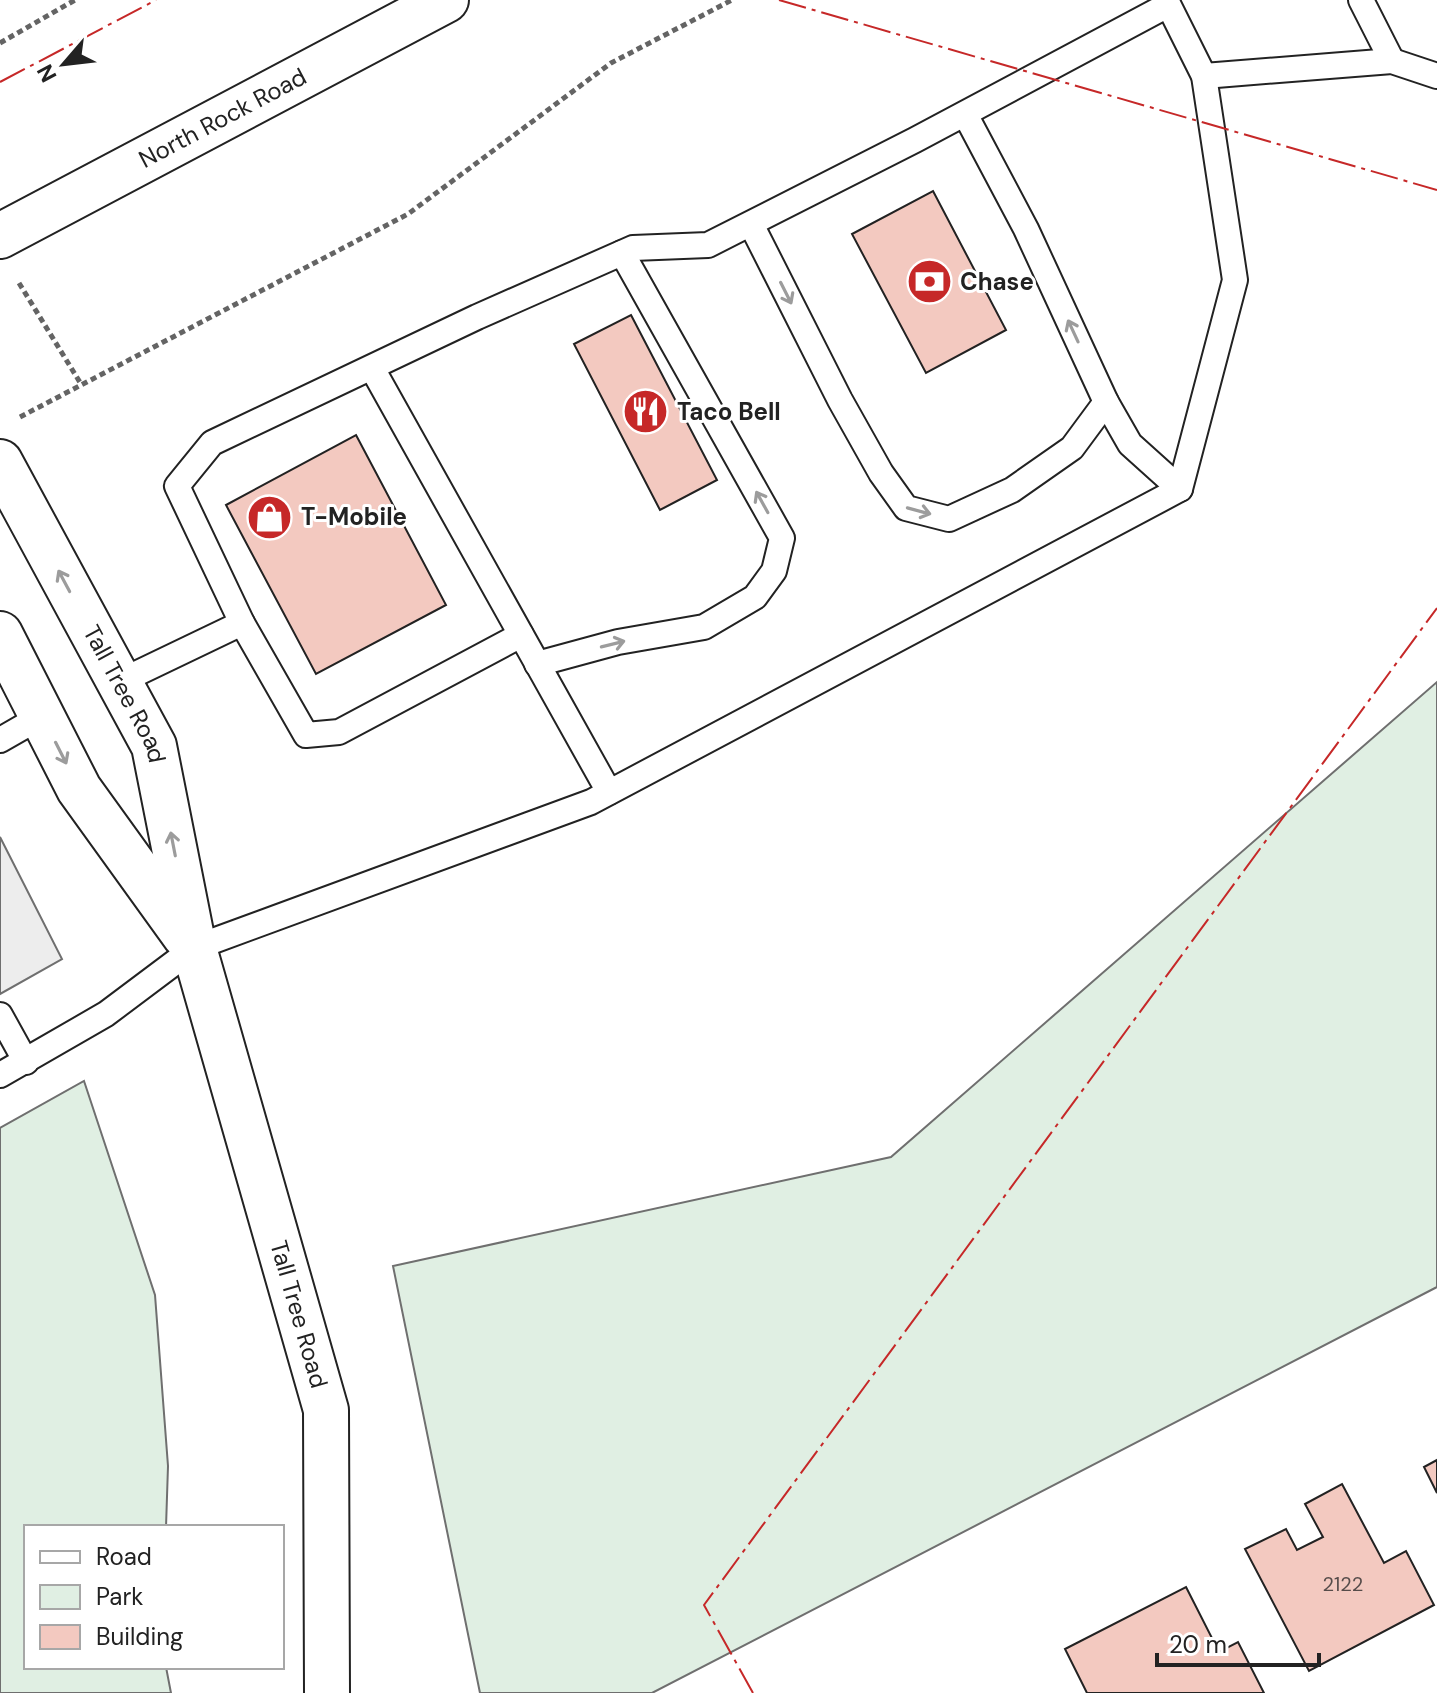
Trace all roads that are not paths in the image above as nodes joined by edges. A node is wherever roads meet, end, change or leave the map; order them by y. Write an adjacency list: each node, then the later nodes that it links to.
1 (446, 0): 9 (street, North Rock Road)
2 (1361, 0): 4 (lane)
3 (1167, 2): 5 (lane); 7 (lane)
4 (1392, 61): 5 (lane); 6 (lane)
5 (1204, 76): 14 (lane)
6 (1437, 76)
7 (965, 114): 8 (lane); 12 (lane, one-way to 7)
8 (751, 224): 10 (lane); 12 (lane, one-way to 12)
9 (0, 236)
10 (622, 253): 11 (lane); 18 (lane, one-way to 10)
11 (372, 368): 15 (lane); 17 (lane)
12 (1106, 402): 14 (lane)
13 (0, 462): 19 (street, Tall Tree Road, one-way to 13)
14 (1180, 489): 22 (lane)
15 (242, 623): 17 (lane); 19 (lane)
16 (0, 634): 20 (street, Tall Tree Road)
17 (521, 635): 18 (lane)
18 (537, 664): 22 (lane)
19 (119, 682): 23 (street, Tall Tree Road, one-way to 19)
20 (42, 716): 21 (lane); 23 (street, Tall Tree Road, one-way to 23)
21 (0, 740)
22 (609, 792): 23 (lane)
23 (194, 948): 25 (lane); 27 (street, Tall Tree Road)
24 (0, 1015): 25 (lane)
25 (26, 1062): 26 (lane)
26 (0, 1075)
27 (327, 1693)

